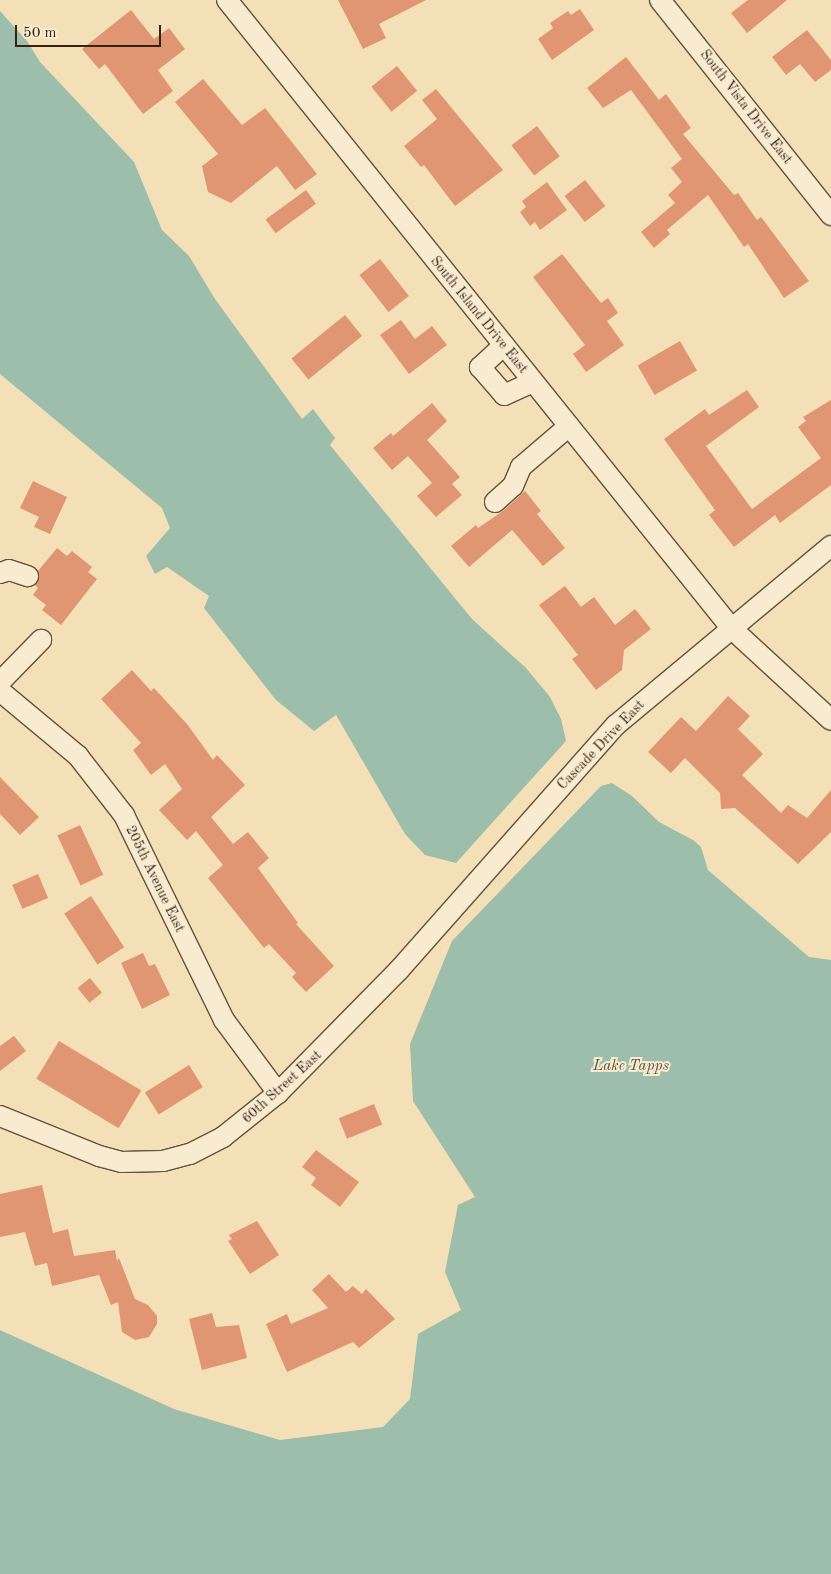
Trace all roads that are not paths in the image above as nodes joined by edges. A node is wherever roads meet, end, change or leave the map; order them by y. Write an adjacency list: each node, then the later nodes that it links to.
1 (226, 0): 4 (street, South Island Drive East)
2 (660, 0): 3 (street, South Vista Drive East)
3 (831, 215)
4 (504, 345): 5 (street, South Island Drive East); 5 (street)
5 (533, 382): 6 (street, South Island Drive East)
6 (569, 426): 7 (street); 11 (street, South Island Drive East)
7 (495, 502)
8 (831, 546): 11 (street, Cascade Drive East)
9 (0, 573): 10 (street)
10 (28, 576)
11 (732, 629): 15 (street, South Island Drive East); 16 (street, Cascade Drive East)
12 (41, 640): 13 (street)
13 (0, 682)
14 (0, 691): 17 (street, 205th Avenue East)
15 (831, 720)
16 (437, 926): 17 (street, 60th Street East)
17 (278, 1093): 18 (street, 60th Street East)
18 (0, 1116)

